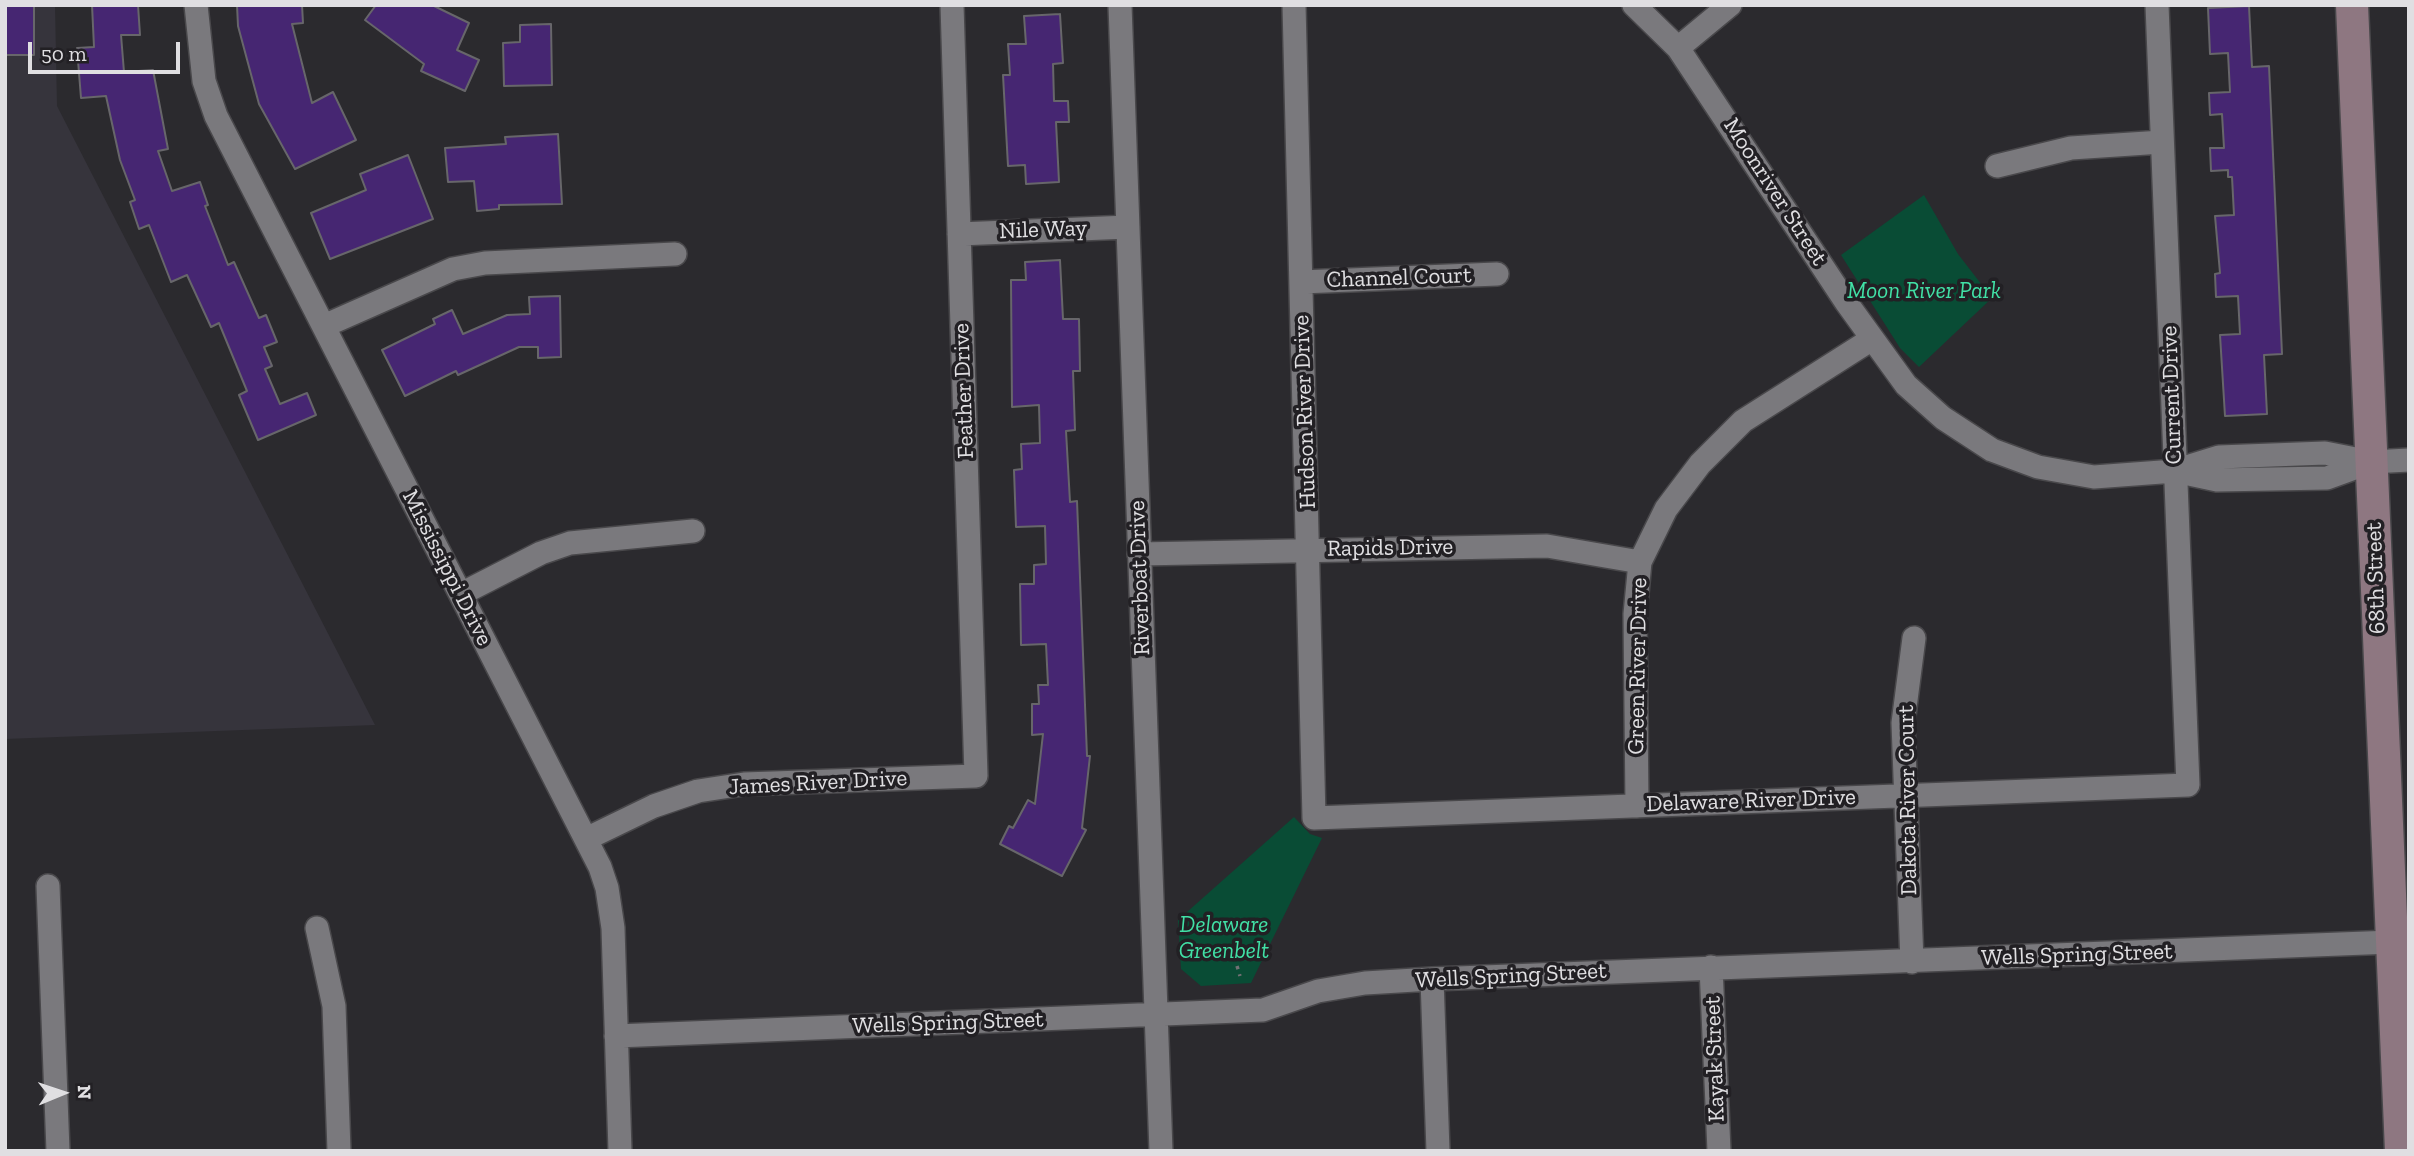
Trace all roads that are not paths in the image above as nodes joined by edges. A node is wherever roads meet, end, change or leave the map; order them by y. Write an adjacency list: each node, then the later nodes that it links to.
1 (196, 5): 17 (street, Mississippi Drive)
2 (952, 5): 13 (street, Feather Drive)
3 (1120, 5): 12 (street, Riverboat Drive)
4 (1294, 5): 16 (street, Hudson River Drive)
5 (1634, 5): 9 (street, Moonriver Street)
6 (1730, 5): 9 (street)
7 (2157, 5): 10 (street, Current Drive)
8 (2352, 5): 20 (street, 68th Street)
9 (1678, 48): 18 (street, Moonriver Street)
10 (2162, 142): 11 (street); 21 (street, Current Drive)
11 (1997, 166)
12 (1128, 227): 13 (street, Nile Way); 24 (street, Riverboat Drive)
13 (959, 234): 28 (street, Feather Drive)
14 (675, 254): 17 (street)
15 (1497, 274): 16 (street, Channel Court)
16 (1301, 282): 23 (street, Hudson River Drive)
17 (324, 326): 26 (street, Mississippi Drive)
18 (1872, 339): 21 (street, Moonriver Street); 25 (street, Green River Drive)
19 (2409, 460): 20 (street, Moonriver Street)
20 (2371, 462): 21 (street, Moonriver Street); 36 (street, 68th Street)
21 (2175, 471): 29 (street, Current Drive)
22 (693, 531): 26 (street)
23 (1309, 550): 24 (street, Rapids Drive); 25 (street, Rapids Drive); 32 (street, Hudson River Drive)
24 (1139, 554): 40 (street, Riverboat Drive)
25 (1640, 562): 31 (street, Green River Drive)
26 (461, 594): 33 (street, Mississippi Drive)
27 (1914, 638): 30 (street, Dakota River Court)
28 (976, 776): 33 (street, James River Drive)
29 (2188, 785): 30 (street, Delaware River Drive)
30 (1905, 794): 31 (street, Delaware River Drive); 37 (street, Dakota River Court)
31 (1637, 806): 32 (street, Delaware River Drive)
32 (1314, 818)
33 (586, 839): 41 (street, Mississippi Drive)
34 (48, 886): 42 (street)
35 (317, 928): 43 (street)
36 (2400, 942): 37 (street, Wells Spring Street); 48 (street, 68th Street)
37 (1912, 962): 38 (street, Wells Spring Street)
38 (1711, 967): 39 (street, Wells Spring Street); 47 (street, Kayak Street)
39 (1432, 979): 40 (street, Wells Spring Street); 46 (street)
40 (1155, 1015): 41 (street, Wells Spring Street); 45 (street, Riverboat Drive)
41 (617, 1036): 44 (street, Mississippi Drive)
42 (58, 1151)
43 (339, 1151)
44 (620, 1151)
45 (1161, 1151)
46 (1438, 1151)
47 (1719, 1151)
48 (2401, 1151)

